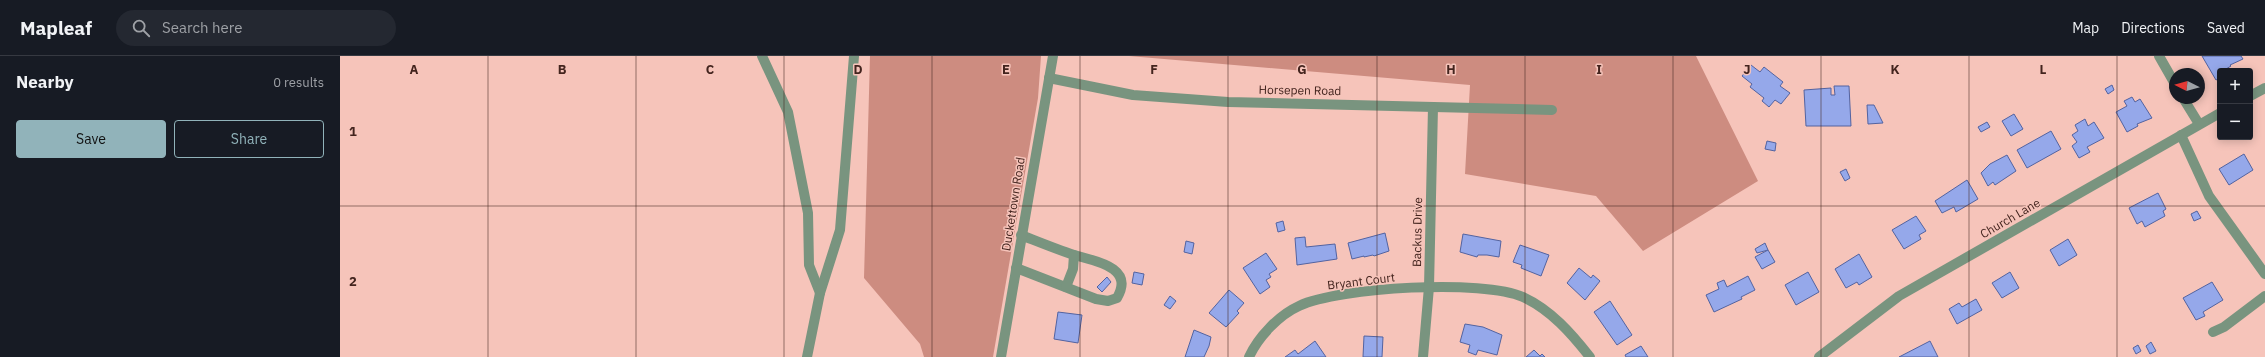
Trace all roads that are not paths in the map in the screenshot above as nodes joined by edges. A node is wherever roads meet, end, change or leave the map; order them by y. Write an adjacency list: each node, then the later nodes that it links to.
1 (762, 56): 21 (street)
2 (854, 56): 21 (street)
3 (1053, 56): 6 (street, Duckettown Road)
4 (2159, 56): 5 (street)
5 (2169, 74)
6 (1049, 78): 10 (street, Horsepen Road); 15 (street, Duckettown Road)
7 (2265, 88): 8 (street)
8 (2253, 94)
9 (2187, 104): 13 (street)
10 (1433, 107): 11 (street, Horsepen Road); 20 (street, Backus Drive)
11 (1552, 110)
12 (2217, 115): 13 (street, Church Lane)
13 (2199, 124): 14 (street, Church Lane)
14 (2181, 135): 18 (street); 29 (street, Church Lane)
15 (1021, 235): 16 (street); 17 (street, Duckettown Road)
16 (1074, 255): 19 (street); 19 (street)
17 (1016, 268): 19 (street); 25 (street, Duckettown Road)
18 (2265, 274)
19 (1066, 287)
20 (1428, 287): 26 (street, Bryant Court); 27 (street, Backus Drive); 28 (street, Bryant Court)
21 (820, 293): 24 (street)
22 (2265, 296): 23 (street)
23 (2213, 332)
24 (807, 357)
25 (1001, 357)
26 (1249, 357)
27 (1423, 357)
28 (1590, 357)
29 (1819, 357)

